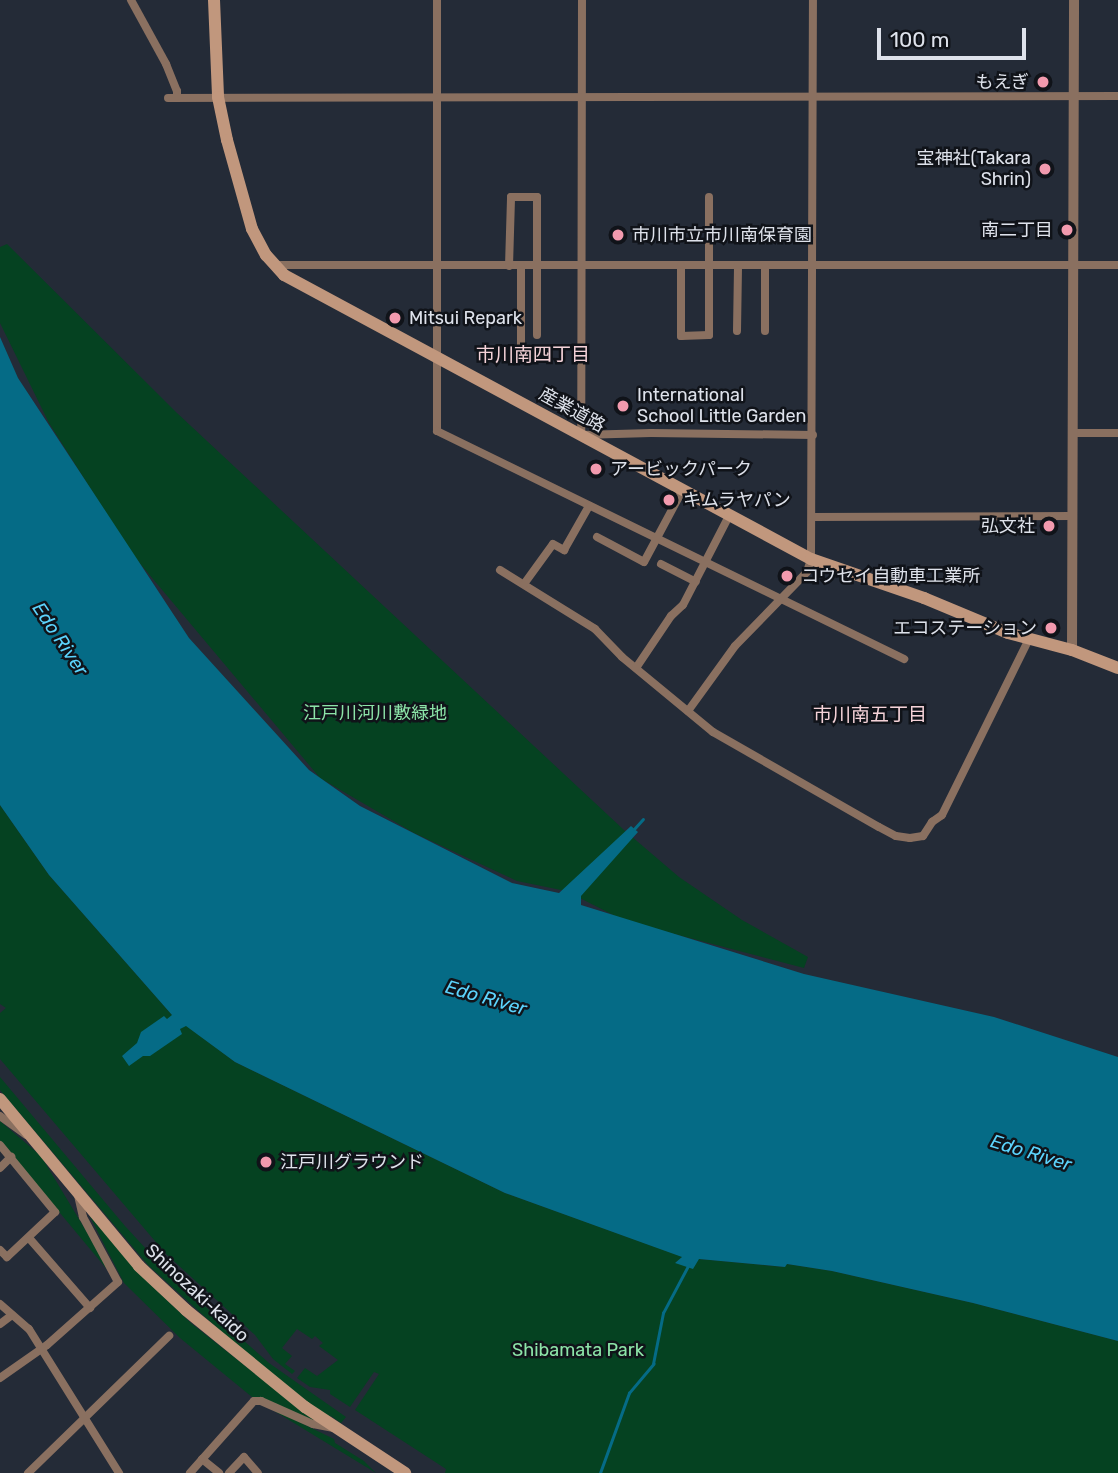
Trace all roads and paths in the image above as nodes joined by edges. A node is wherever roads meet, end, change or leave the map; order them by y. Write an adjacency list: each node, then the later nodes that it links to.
1 (131, 0): 11 (street)
2 (214, 0): 11 (main road, 産業道路)
3 (437, 0): 7 (street)
4 (582, 0): 8 (street)
5 (813, 0): 12 (street)
6 (1074, 0): 9 (street)
7 (437, 96): 8 (street); 11 (street); 20 (street)
8 (582, 96): 12 (street); 15 (street)
9 (1073, 96): 10 (street); 12 (street); 18 (street)
10 (1118, 96)
11 (218, 97): 14 (main road, 産業道路)
12 (813, 97): 26 (street)
13 (709, 197): 16 (street)
14 (274, 265): 20 (street); 31 (main road, 産業道路)
15 (582, 265): 23 (street); 24 (street); 34 (street)
16 (709, 265): 24 (street); 24 (street); 25 (street)
17 (765, 265): 25 (street); 26 (street); 28 (street)
18 (1073, 265): 19 (street); 26 (street); 32 (street)
19 (1118, 265)
20 (438, 266): 21 (street); 31 (street)
21 (509, 266): 22 (street); 23 (street)
22 (521, 266): 23 (street); 30 (street)
23 (537, 266): 29 (street)
24 (681, 266)
25 (738, 266): 27 (street)
26 (813, 266): 35 (street)
27 (737, 331)
28 (765, 331)
29 (537, 335)
30 (521, 347)
31 (436, 355): 34 (main road, 産業道路); 37 (street)
32 (1072, 433): 33 (street); 39 (street)
33 (1118, 433)
34 (581, 435): 35 (street); 36 (main road, 産業道路)
35 (813, 435): 40 (street)
36 (682, 491): 38 (main road, 産業道路); 42 (street)
37 (589, 506): 42 (street); 48 (street)
38 (729, 516): 43 (main road, 産業道路); 45 (street)
39 (1072, 516): 40 (street); 51 (street)
40 (812, 517): 43 (street)
41 (597, 537): 42 (street)
42 (655, 538): 45 (street)
43 (811, 559): 49 (street); 50 (main road, 産業道路)
44 (661, 564): 47 (street)
45 (707, 564): 47 (street); 49 (street)
46 (500, 570): 48 (street)
47 (696, 583): 53 (street)
48 (524, 584): 53 (street)
49 (780, 599): 52 (street); 55 (street)
50 (1029, 639): 51 (main road, 産業道路); 55 (street)
51 (1073, 650): 54 (main road, 産業道路)
52 (904, 659)
53 (636, 668): 55 (street)
54 (1118, 668)
55 (688, 711)
56 (0, 1099): 58 (main road, Shinozaki-kaido)
57 (0, 1116): 58 (street)
58 (32, 1137): 62 (main road, Shinozaki-kaido)
59 (0, 1144): 60 (street)
60 (11, 1157): 61 (street); 63 (street)
61 (0, 1168)
62 (77, 1191): 66 (street); 73 (main road, Shinozaki-kaido)
63 (29, 1238): 64 (street); 66 (street)
64 (0, 1250)
65 (0, 1304): 67 (street)
66 (90, 1308): 70 (street)
67 (12, 1315): 68 (street); 70 (street)
68 (0, 1324)
69 (169, 1336): 72 (street)
70 (41, 1349): 71 (street); 72 (street)
71 (0, 1378)
72 (84, 1418): 76 (street); 77 (street)
73 (334, 1428): 74 (street); 75 (main road, Shinozaki-kaido)
74 (202, 1459): 78 (street); 79 (street)
75 (384, 1460): 82 (street); 83 (main road, Shinozaki-kaido)
76 (28, 1473)
77 (119, 1473)
78 (190, 1473)
79 (219, 1473)
80 (229, 1473): 81 (street)
81 (258, 1473)
82 (393, 1473)
83 (405, 1473)

